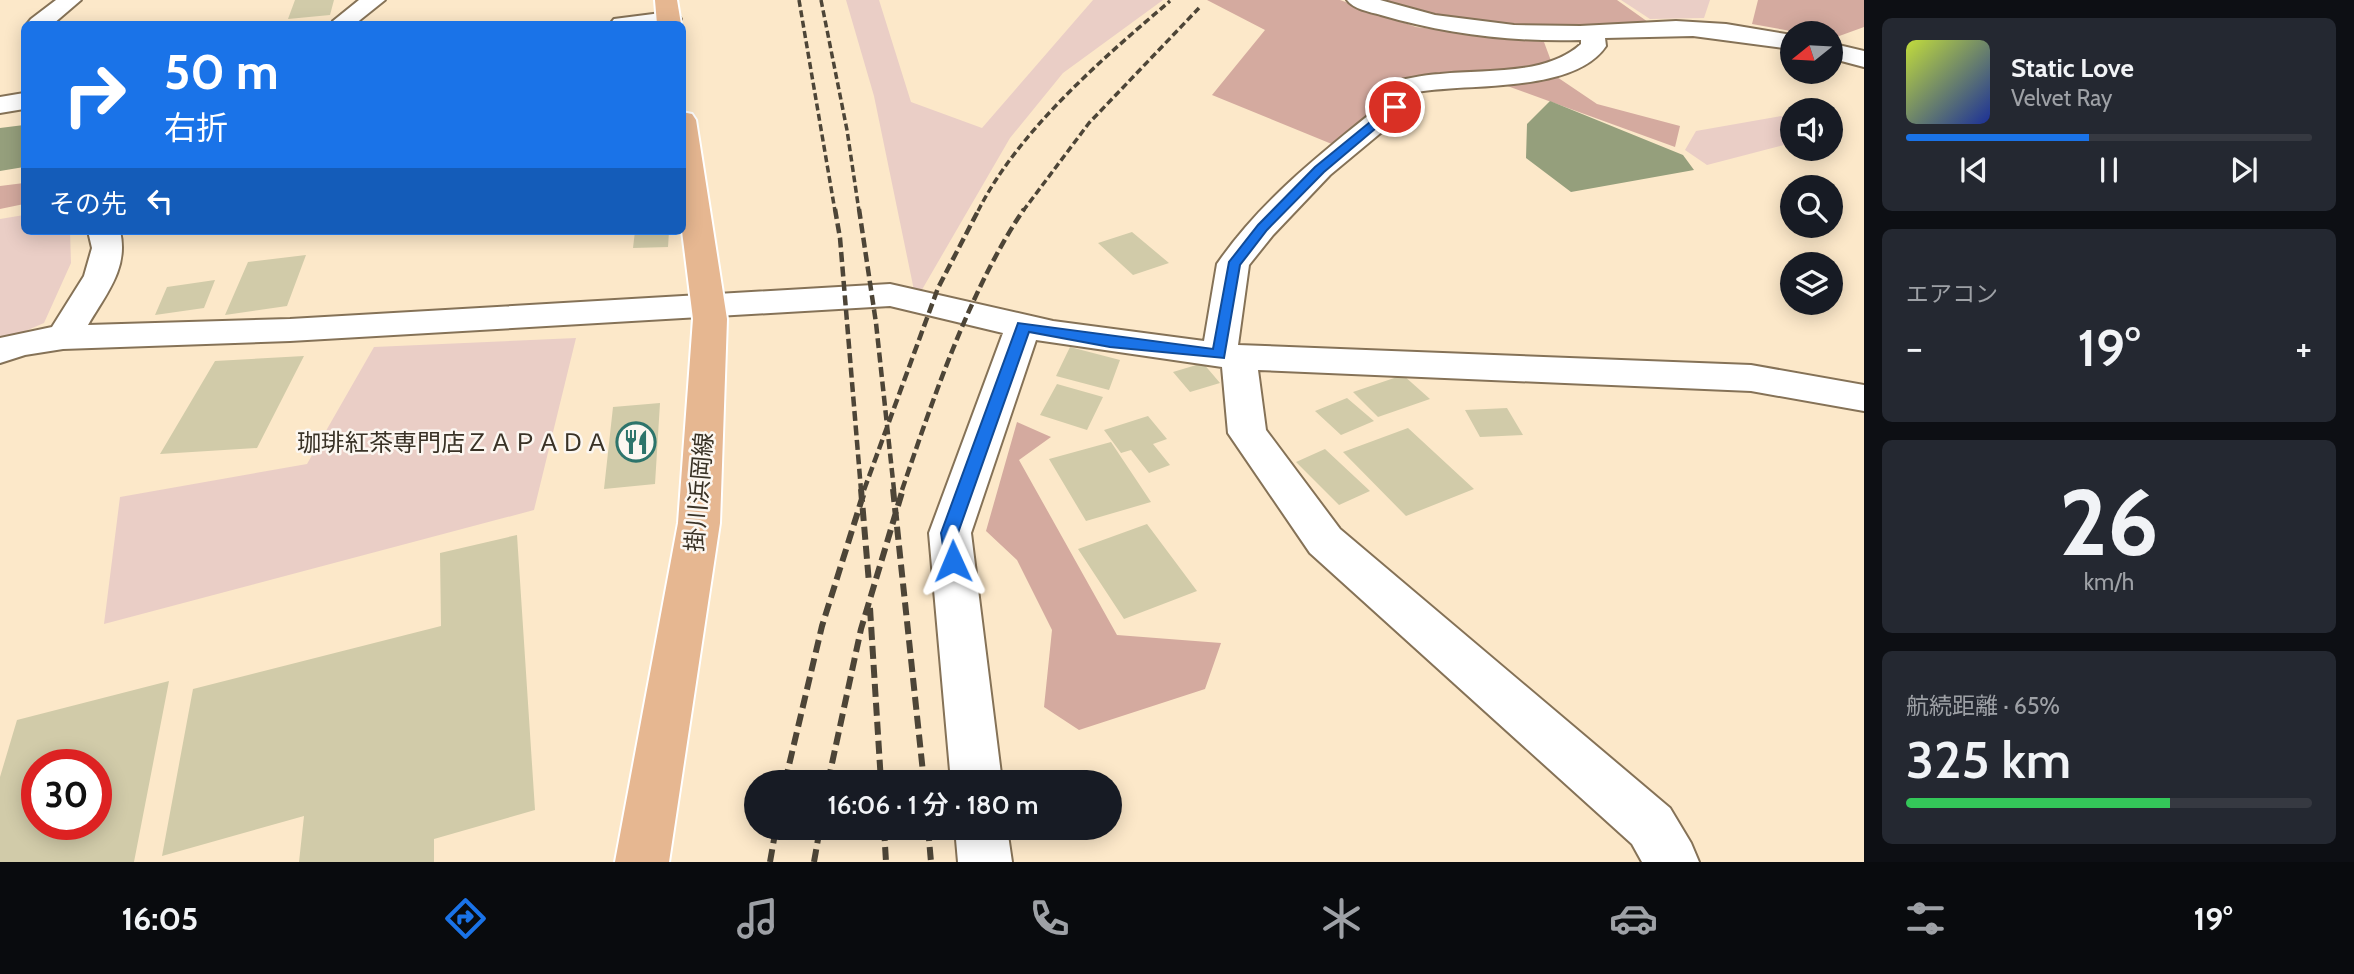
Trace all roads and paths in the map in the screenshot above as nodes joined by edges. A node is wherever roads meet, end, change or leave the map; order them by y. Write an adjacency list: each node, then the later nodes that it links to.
1 (70, 0): 7 (street)
2 (373, 0): 8 (street)
3 (396, 0): 9 (street)
4 (1358, 0): 12 (street)
5 (1731, 6): 11 (street)
6 (668, 14): 10 (street)
7 (43, 21)
8 (345, 21)
9 (383, 21)
10 (636, 21)
11 (1726, 31): 12 (street); 13 (street)
12 (1592, 32): 24 (street)
13 (1780, 40)
14 (1843, 53): 15 (street)
15 (1864, 59)
16 (21, 102): 17 (street)
17 (0, 105)
18 (686, 149): 20 (main road, 掛川浜岡線)
19 (105, 235): 22 (street)
20 (708, 307): 21 (street); 22 (street); 28 (main road, 掛川浜岡線)
21 (1023, 327): 24 (street); 26 (street)
22 (63, 337): 23 (street)
23 (0, 351)
24 (1229, 356): 25 (street); 30 (street)
25 (1864, 398)
26 (975, 770)
27 (982, 840): 29 (street)
28 (642, 862)
29 (985, 862)
30 (1672, 862)

